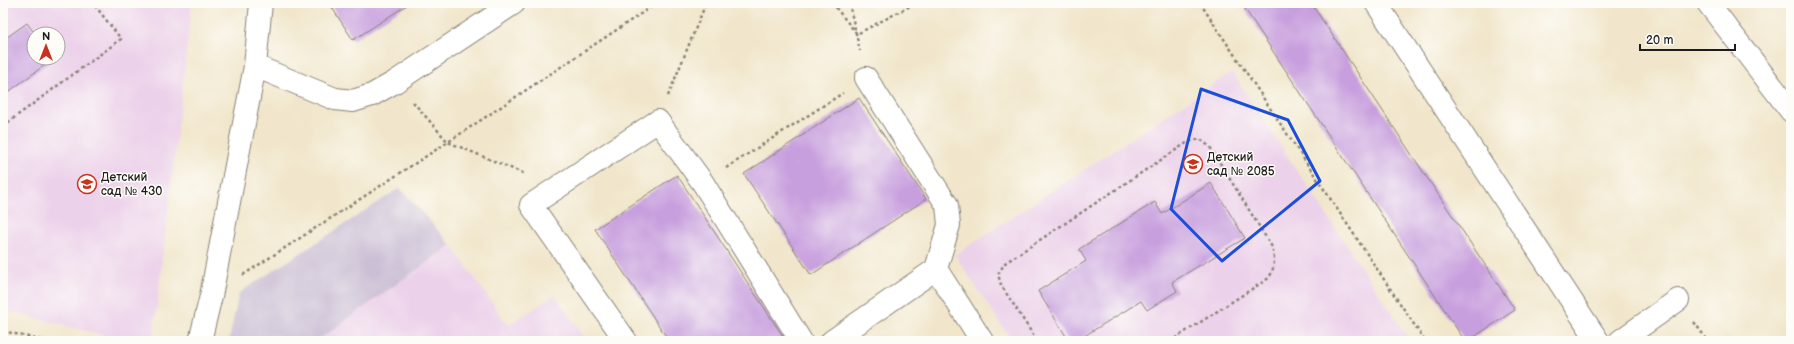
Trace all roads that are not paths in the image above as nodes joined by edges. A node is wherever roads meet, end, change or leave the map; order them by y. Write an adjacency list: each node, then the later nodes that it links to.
1 (261, 3): 5 (main road)
2 (514, 3): 5 (main road)
3 (1376, 3): 15 (main road)
4 (1708, 3): 7 (main road)
5 (255, 66): 10 (main road)
6 (866, 78): 8 (main road)
7 (1791, 111)
8 (936, 269): 13 (main road); 14 (main road)
9 (1678, 300): 16 (main road)
10 (200, 341)
11 (626, 341): 12 (main road)
12 (802, 341)
13 (832, 341)
14 (982, 341)
15 (1598, 341)
16 (1620, 341)

